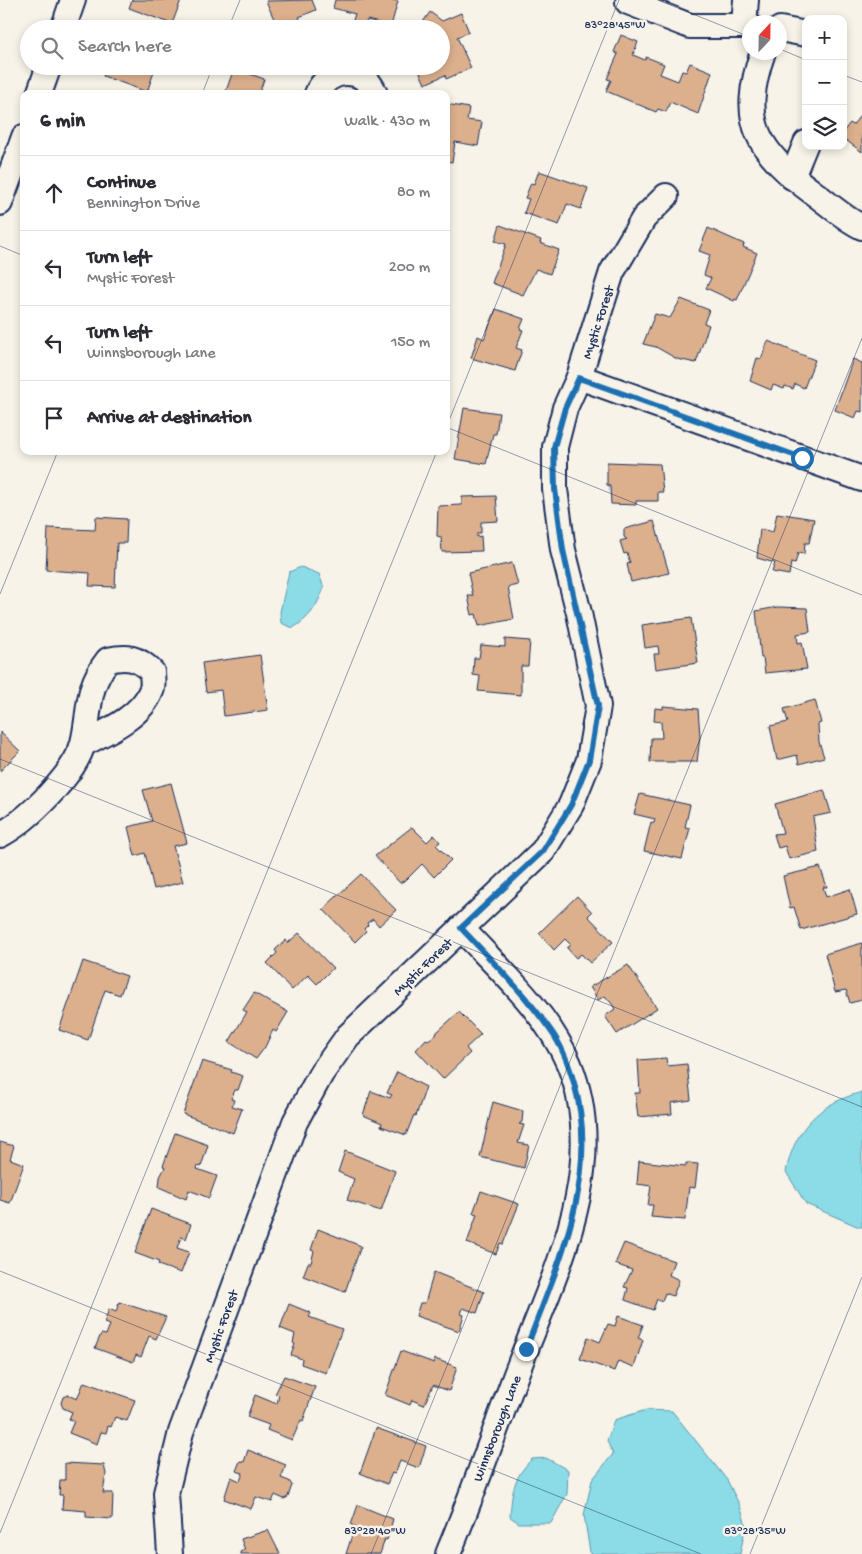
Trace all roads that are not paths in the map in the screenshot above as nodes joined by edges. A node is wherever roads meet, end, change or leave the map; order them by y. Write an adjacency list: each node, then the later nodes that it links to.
1 (73, 0): 5 (street)
2 (746, 0): 4 (street)
3 (628, 2): 6 (street)
4 (747, 15)
5 (66, 20)
6 (742, 25)
7 (787, 30): 8 (street)
8 (802, 33)
9 (760, 60): 18 (street)
10 (46, 75): 13 (street)
11 (337, 75): 14 (street)
12 (355, 75): 15 (street)
13 (41, 90)
14 (320, 90)
15 (373, 90)
16 (803, 150): 18 (street)
17 (20, 151): 19 (street)
18 (792, 177): 21 (street)
19 (8, 191)
20 (666, 196): 22 (street, Mystic Forest)
21 (862, 227)
22 (579, 378): 23 (street); 26 (street, Mystic Forest)
23 (862, 479)
24 (83, 744): 25 (street)
25 (0, 835)
26 (461, 928): 27 (street, Mystic Forest); 28 (street, Winnsborough Lane)
27 (170, 1554)
28 (448, 1554)

